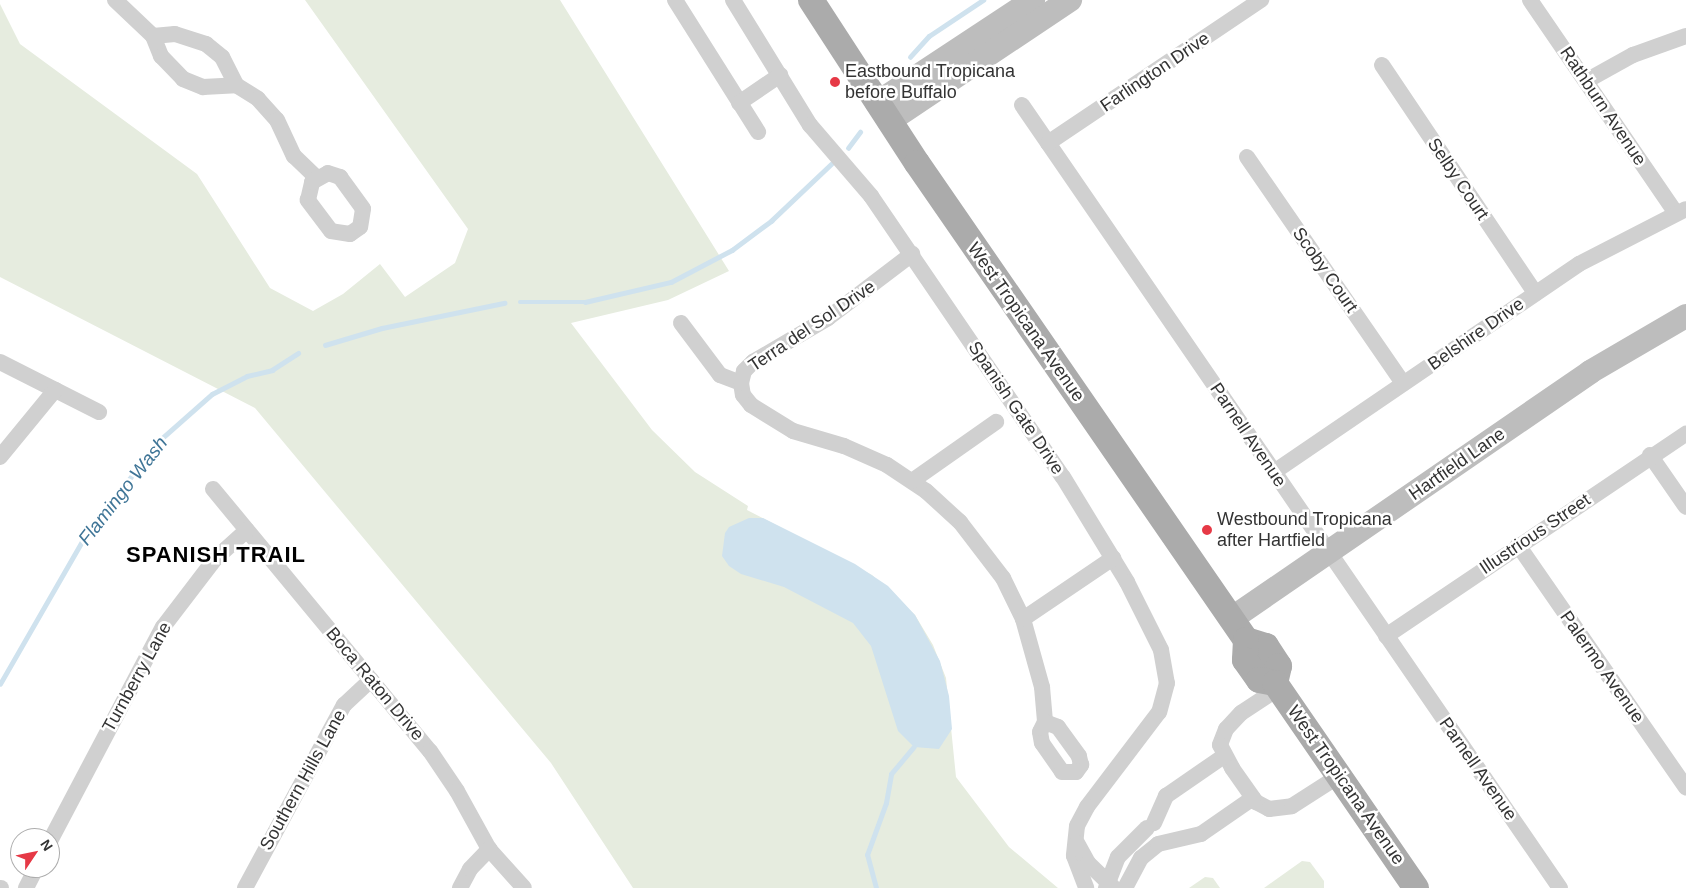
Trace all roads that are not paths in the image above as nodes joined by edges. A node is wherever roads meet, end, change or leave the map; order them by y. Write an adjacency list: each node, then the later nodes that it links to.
1 (115, 0): 9 (street)
2 (675, 0): 15 (street)
3 (732, 0): 12 (street, Spanish Gate Drive)
4 (811, 0): 17 (main road, West Tropicana Avenue)
5 (1033, 0): 17 (street)
6 (1070, 0): 17 (street)
7 (1261, 0): 19 (street, Farlington Drive)
8 (1530, 0): 13 (street, Rathburn Avenue)
9 (153, 36): 14 (street); 14 (street)
10 (1686, 36): 13 (street)
11 (1382, 65): 24 (street, Selby Court)
12 (780, 75): 15 (street); 23 (street, Spanish Gate Drive)
13 (1586, 80): 22 (street, Rathburn Avenue)
14 (236, 85): 21 (street)
15 (739, 103): 18 (street)
16 (1022, 105): 19 (street, Parnell Avenue)
17 (883, 112): 45 (main road, West Tropicana Avenue)
18 (758, 132)
19 (1048, 143): 36 (street, Parnell Avenue)
20 (1247, 157): 29 (street, Scoby Court)
21 (316, 177)
22 (1681, 211): 24 (street, Belshire Drive)
23 (912, 254): 28 (street, Terra del Sol Drive); 43 (street, Spanish Gate Drive)
24 (1535, 292): 29 (street, Belshire Drive)
25 (1686, 316): 42 (street, Hartfield Lane)
26 (681, 323): 28 (street)
27 (0, 362): 30 (street)
28 (741, 383): 37 (street)
29 (1403, 383): 36 (street, Belshire Drive)
30 (55, 390): 31 (street); 35 (street)
31 (100, 412)
32 (996, 422): 37 (street)
33 (1686, 434): 34 (street, Illustrious Street)
34 (1650, 455): 39 (street); 41 (street, Illustrious Street)
35 (0, 458)
36 (1274, 472): 42 (street, Parnell Avenue)
37 (912, 481): 44 (street)
38 (213, 489): 40 (street, Boca Raton Drive)
39 (1686, 507)
40 (247, 530): 47 (street, Boca Raton Drive); 54 (street, Turnberry Lane)
41 (1518, 545): 46 (street, Illustrious Street); 52 (street, Palermo Avenue)
42 (1329, 552): 45 (street, Hartfield Lane); 46 (street, Parnell Avenue)
43 (1113, 558): 44 (street); 55 (street, Spanish Gate Drive)
44 (1023, 619): 49 (street)
45 (1231, 619): 48 (main road, West Tropicana Avenue)
46 (1386, 636): 64 (street, Parnell Avenue)
47 (371, 680): 56 (street, Boca Raton Drive); 58 (street, Southern Hills Lane)
48 (1277, 685): 50 (street); 51 (main road, West Tropicana Avenue)
49 (1045, 722)
50 (1224, 756): 53 (street); 57 (street)
51 (1339, 776): 53 (street); 63 (main road, West Tropicana Avenue)
52 (1686, 788)
53 (1253, 798): 62 (street)
54 (57, 828)
55 (1075, 836): 57 (street); 61 (street, Spanish Gate Drive)
56 (490, 848): 59 (street); 60 (street, Boca Raton Drive)
57 (1109, 886)
58 (245, 888)
59 (460, 888)
60 (524, 888)
61 (1086, 888)
62 (1125, 888)
63 (1416, 888)
64 (1560, 888)

